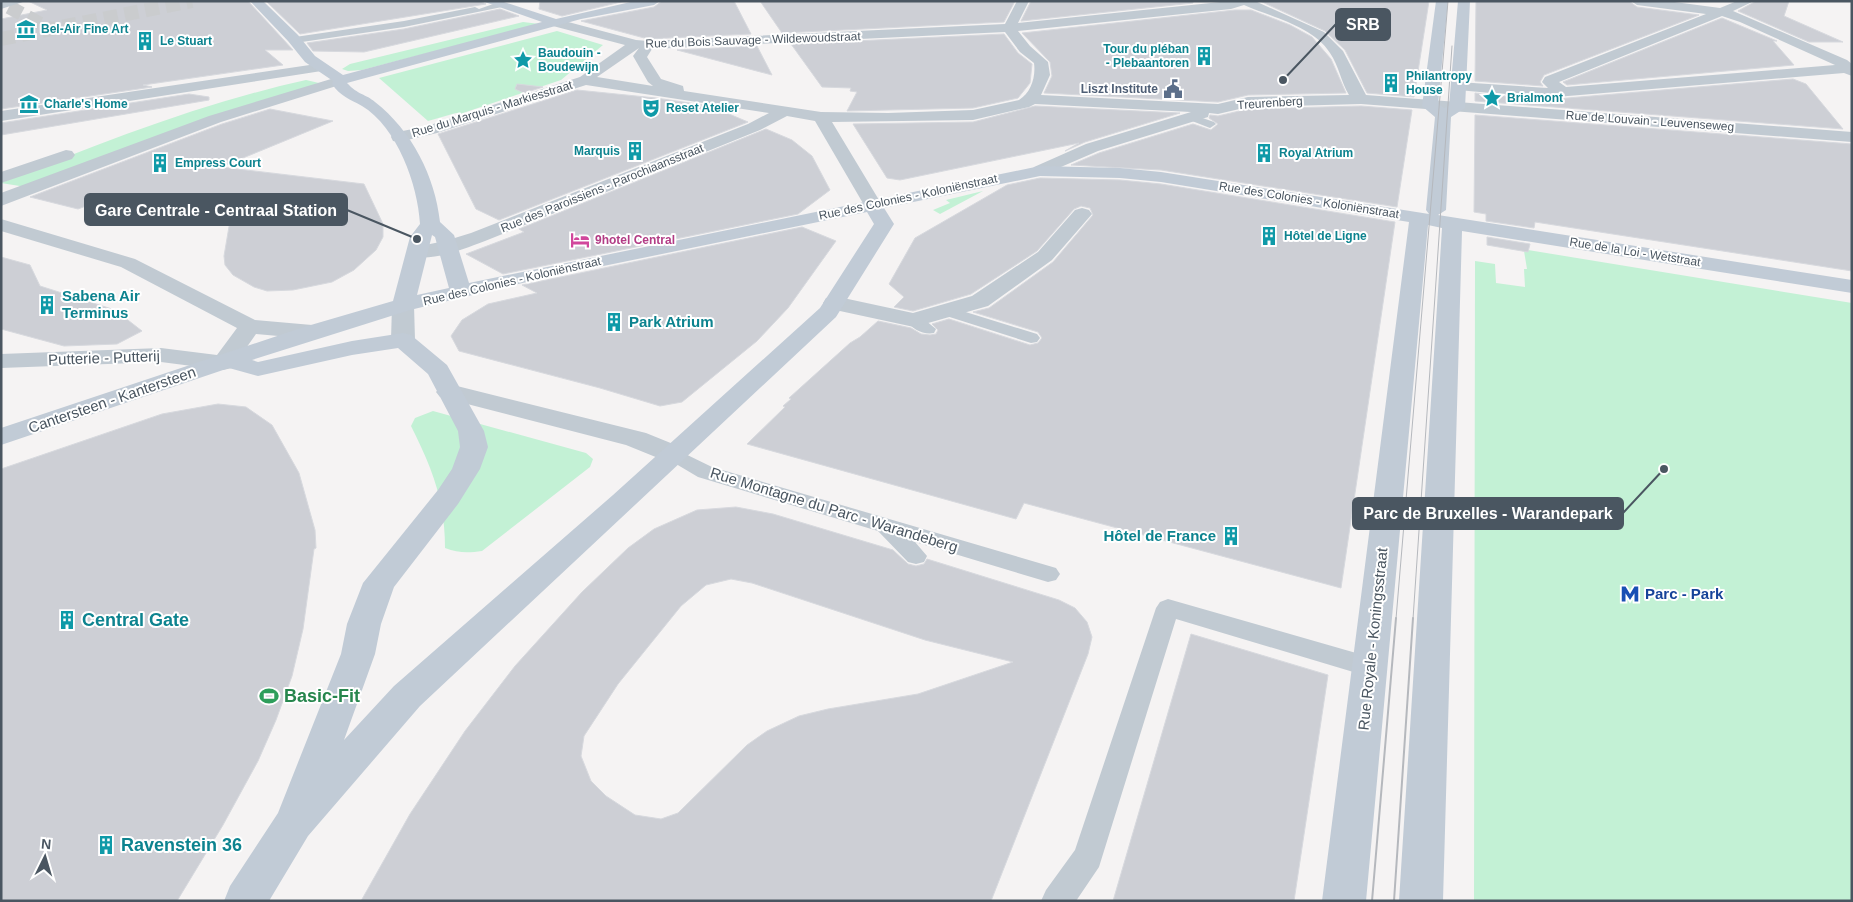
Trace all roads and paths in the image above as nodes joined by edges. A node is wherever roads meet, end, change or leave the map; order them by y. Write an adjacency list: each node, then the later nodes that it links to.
1 (20, 1): 11 (street)
2 (256, 1): 17 (street)
3 (628, 1): 14 (street)
4 (654, 1): 15 (street)
5 (1023, 1): 16 (street)
6 (1244, 1): 16 (street, Rue du Bois Sauvage - Wildewoudstraat); 32 (street)
7 (1442, 1): 37 (street, Rue Royale - Koningsstraat)
8 (1464, 1): 28 (street, Rue Royale - Koningsstraat)
9 (1637, 1): 13 (street)
10 (1748, 1): 13 (street)
11 (3, 5)
12 (486, 6): 14 (street); 17 (lane)
13 (1722, 12): 24 (street); 29 (street)
14 (538, 17): 15 (street); 18 (street)
15 (557, 23): 20 (street); 25 (street)
16 (1009, 28): 20 (street, Rue du Bois Sauvage - Wildewoudstraat); 34 (street)
17 (295, 40): 23 (street)
18 (429, 42)
19 (737, 44): 20 (street)
20 (642, 53): 21 (street); 22 (street); 26 (street); 27 (street)
21 (616, 64)
22 (660, 65)
23 (325, 68): 25 (street); 38 (street); 39 (street)
24 (1850, 70): 29 (street)
25 (342, 72): 43 (street); 48 (street)
26 (585, 80): 27 (street); 43 (street, Rue du Marquis - Markiesstraat)
27 (664, 85): 35 (street)
28 (1458, 86): 30 (street); 37 (street, Rue Royale - Koningsstraat)
29 (1566, 92): 30 (street)
30 (1540, 96): 33 (street)
31 (803, 99): 35 (street)
32 (1361, 99): 36 (street, Treurenberg); 37 (street, Treurenberg)
33 (1474, 99)
34 (1032, 100): 36 (street, Treurenberg); 40 (street)
35 (778, 102): 40 (street); 54 (street, Rue des Paroissiens - Parochiaansstraat)
36 (1218, 109): 41 (street)
37 (1445, 109): 44 (street, Rue de Louvain - Leuvenseweg); 51 (street, Rue Royale - Koningsstraat)
38 (192, 111)
39 (1, 116)
40 (821, 117): 49 (street)
41 (1190, 124): 42 (lane); 46 (street)
42 (1210, 124)
43 (400, 137): 52 (street)
44 (1852, 137)
45 (81, 149): 47 (street)
46 (1040, 171): 49 (street, Rue des Colonies - Koloniënstraat); 51 (street, Rue des Colonies - Koloniënstraat)
47 (1, 178)
48 (3, 198)
49 (873, 205): 57 (street, Rue des Colonies - Koloniënstraat); 58 (street)
50 (1082, 214): 60 (street)
51 (1436, 217): 56 (street, Rue de la Loi - Wetstraat); 74 (street, Rue Royale - Koningsstraat); 79 (street, Rue Royale - Koningsstraat)
52 (430, 224): 54 (street); 55 (street)
53 (1, 225): 61 (street)
54 (449, 247): 55 (street, Rue des Paroissiens - Parochiaansstraat); 57 (street)
55 (417, 252): 59 (street)
56 (1852, 287)
57 (461, 292): 59 (street, Rue des Colonies - Koloniënstraat)
58 (834, 303): 60 (street); 70 (street)
59 (404, 305): 62 (street, Rue des Colonies - Koloniënstraat); 64 (street)
60 (943, 310): 63 (lane)
61 (250, 326): 62 (street); 66 (street)
62 (312, 332): 66 (street, Cantersteen - Kantersteen)
63 (1031, 338)
64 (403, 340): 66 (street); 68 (street)
65 (1, 361): 66 (street, Putterie - Putterij)
66 (223, 363): 67 (street, Putterie - Putterij); 69 (street, Cantersteen - Kantersteen)
67 (1, 373)
68 (450, 392): 70 (street, Rue Montagne du Parc - Warandeberg); 75 (street)
69 (1, 437)
70 (673, 454): 71 (lane, Rue Montagne du Parc - Warandeberg); 75 (street)
71 (886, 526): 72 (lane); 73 (lane, Rue Montagne du Parc - Warandeberg)
72 (916, 556)
73 (1048, 574)
74 (1370, 667): 77 (lane); 78 (street, Rue Royale - Koningsstraat)
75 (294, 824): 76 (street)
76 (245, 901)
77 (1057, 901)
78 (1344, 901)
79 (1421, 901)

